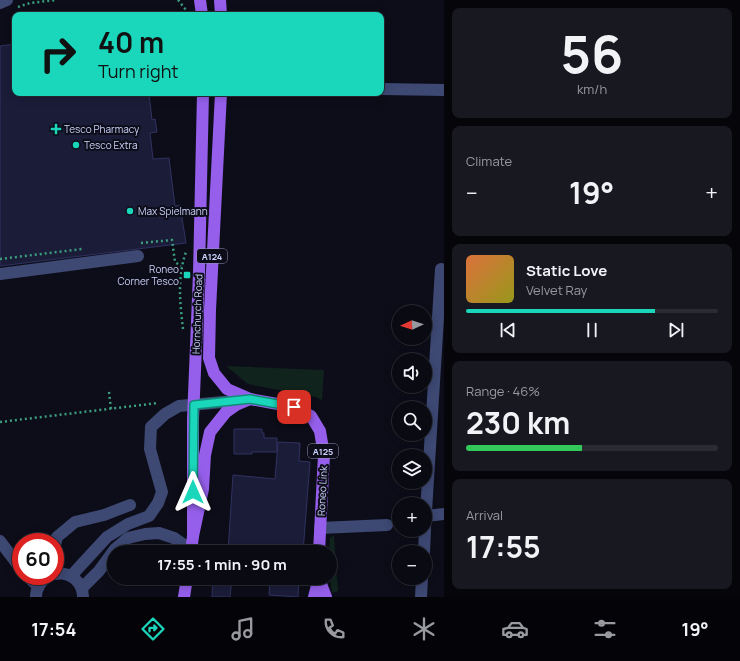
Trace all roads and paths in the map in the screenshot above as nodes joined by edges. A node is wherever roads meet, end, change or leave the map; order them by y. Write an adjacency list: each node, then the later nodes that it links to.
1 (56, 0): 6 (path)
2 (178, 0): 7 (path)
3 (200, 0): 8 (main road)
4 (220, 0): 9 (main road)
5 (0, 3): 6 (street)
6 (11, 4)
7 (186, 12)
8 (202, 12)
9 (221, 12)
10 (384, 89): 11 (street)
11 (444, 90)
12 (203, 96): 24 (main road, Hornchurch Road / A124)
13 (221, 96): 22 (main road, Hornchurch Road / A124)
14 (172, 240): 18 (path)
15 (84, 248): 17 (path)
16 (138, 256): 20 (street)
17 (0, 259)
18 (181, 266)
19 (441, 269): 27 (street)
20 (0, 274)
21 (109, 392): 25 (path)
22 (250, 399): 24 (street); 32 (main road, Roneo Link / A125); 34 (main road)
23 (164, 401): 25 (path)
24 (194, 405): 34 (main road, Hornchurch Road / A124); 43 (street)
25 (111, 409): 26 (path)
26 (0, 422)
27 (427, 497)
28 (130, 505): 33 (street)
29 (444, 514): 30 (street)
30 (432, 521)
31 (387, 525): 32 (street)
32 (320, 528): 39 (main road, Roneo Link / A125)
33 (62, 533)
34 (193, 536): 38 (main road)
35 (0, 541): 40 (street)
36 (120, 545): 37 (street)
37 (183, 545)
38 (192, 545)
39 (319, 545)
40 (12, 557)
41 (107, 560): 48 (street)
42 (64, 575): 43 (street)
43 (72, 576): 48 (street)
44 (186, 585): 49 (main road)
45 (317, 585): 50 (main road)
46 (321, 585): 51 (main road)
47 (422, 585): 52 (street)
48 (83, 592)
49 (185, 597)
50 (314, 597)
51 (326, 597)
52 (421, 597)

